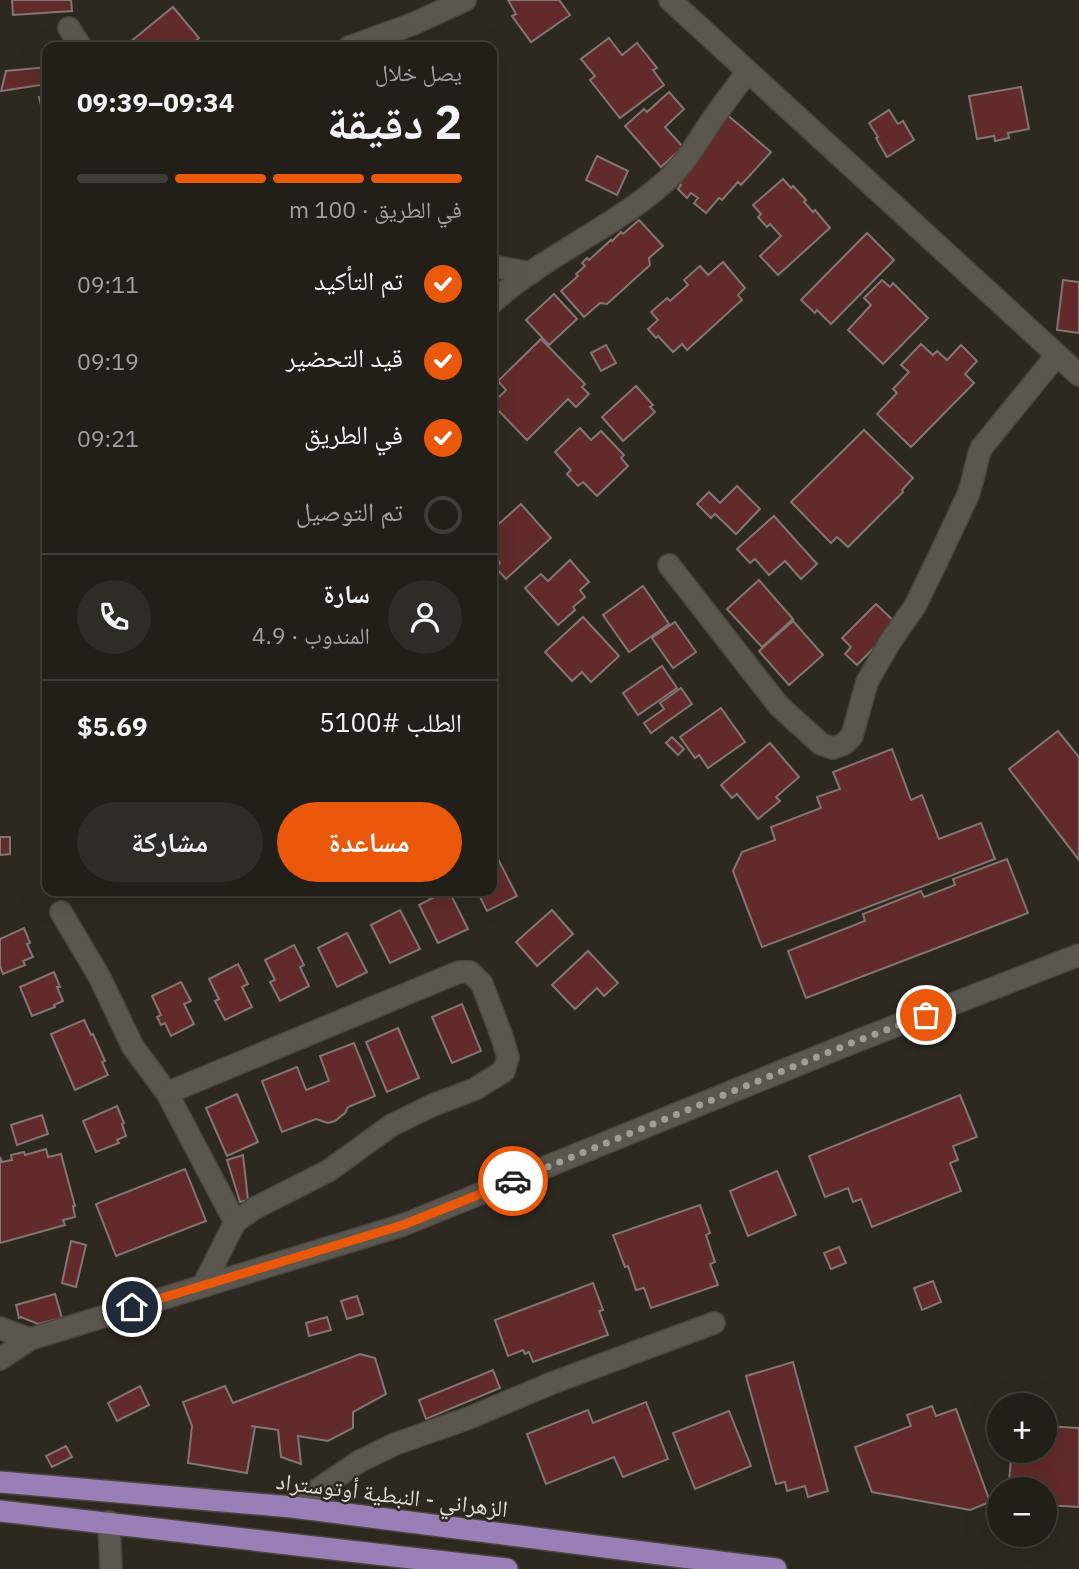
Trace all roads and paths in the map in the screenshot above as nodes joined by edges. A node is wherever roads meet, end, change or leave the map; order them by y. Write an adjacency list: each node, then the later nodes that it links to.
1 (465, 0): 5 (street)
2 (670, 0): 6 (street)
3 (69, 28): 4 (street)
4 (77, 42)
5 (363, 42)
6 (747, 72): 8 (street); 10 (street)
7 (497, 267): 8 (street)
8 (531, 272): 9 (street)
9 (497, 298)
10 (1057, 355): 11 (street); 12 (street)
11 (1079, 375)
12 (669, 565)
13 (61, 912): 15 (street)
14 (1079, 956): 17 (street)
15 (167, 1093): 16 (street); 16 (street)
16 (235, 1222): 17 (street)
17 (204, 1286): 20 (street)
18 (714, 1323): 23 (street)
19 (0, 1328): 20 (street)
20 (30, 1339): 21 (street)
21 (0, 1359)
22 (0, 1482): 23 (highway, الزهراني - النبطية أوتوستراد)
23 (292, 1507): 28 (highway, الزهراني - النبطية أوتوستراد)
24 (0, 1511): 25 (highway)
25 (109, 1522): 26 (street); 27 (highway)
26 (111, 1569)
27 (507, 1569)
28 (776, 1569)

